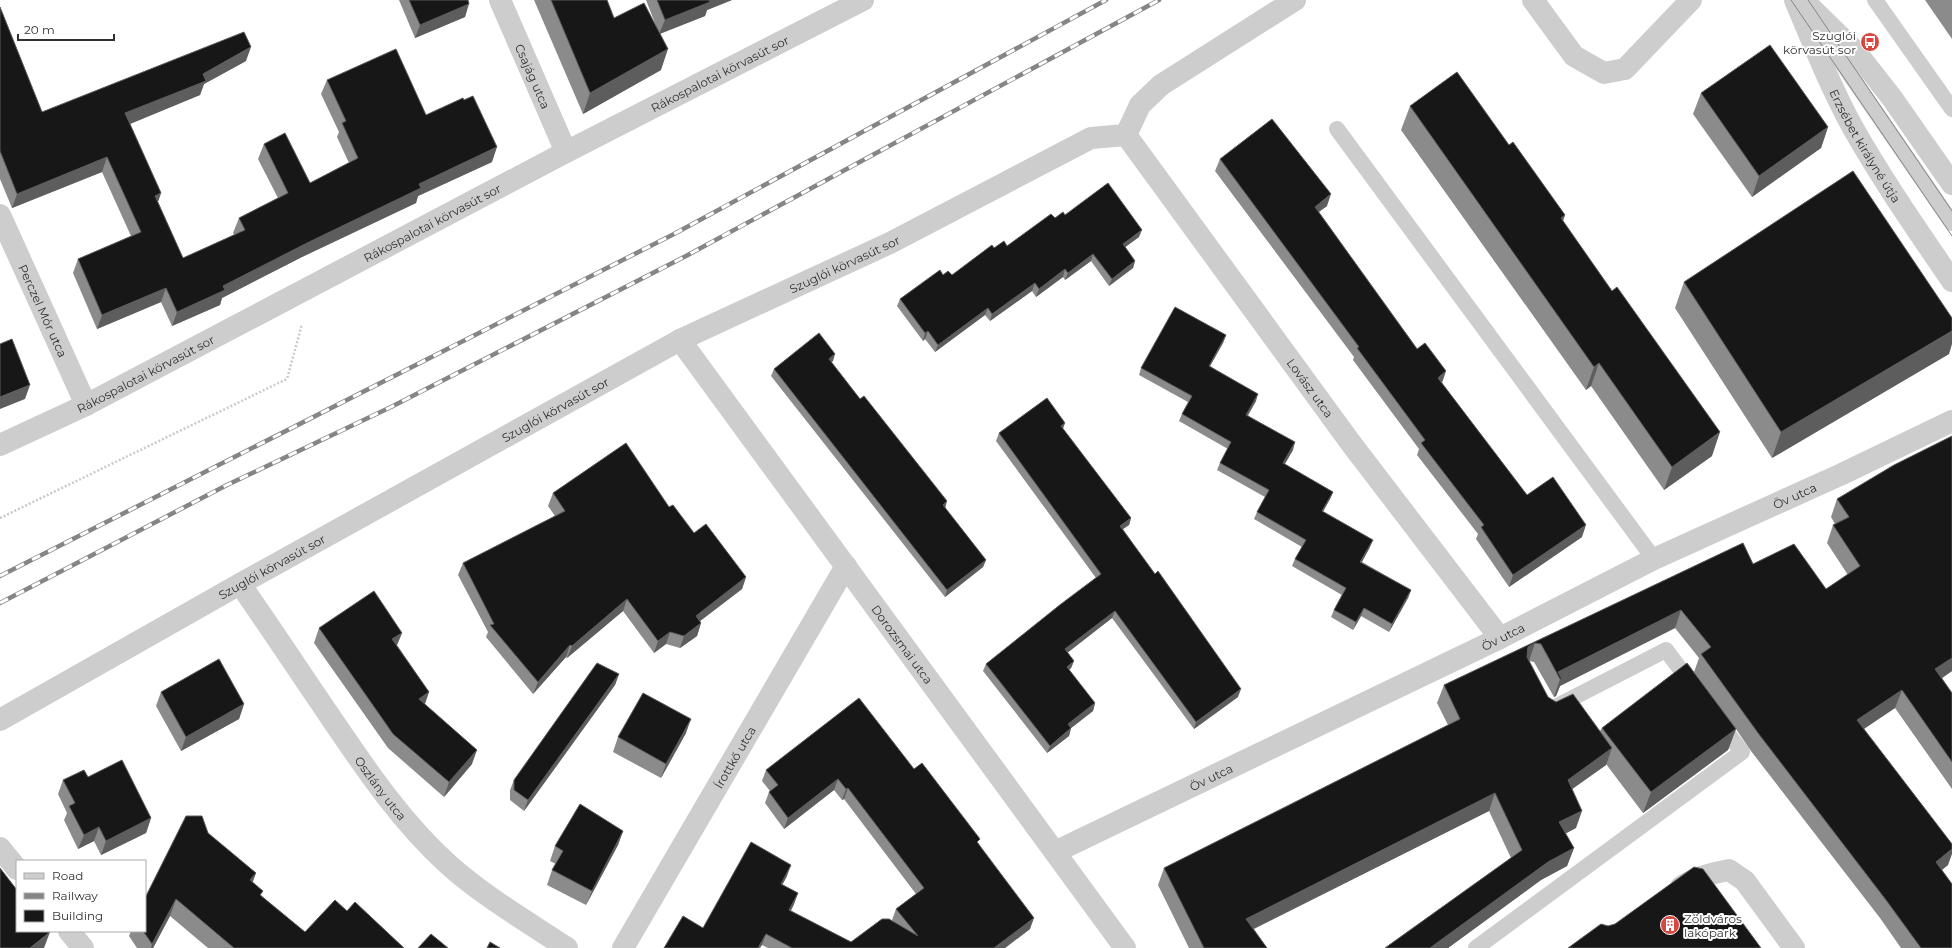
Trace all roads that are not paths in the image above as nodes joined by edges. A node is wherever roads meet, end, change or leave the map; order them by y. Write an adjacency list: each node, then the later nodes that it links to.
1 (500, 0): 13 (street, Csajág utca)
2 (864, 0): 13 (street, Rákospalotai körvasút sor)
3 (1295, 0): 12 (street)
4 (1533, 0): 5 (street)
5 (1692, 0)
6 (1795, 0): 17 (street, Erzsébet királyné útja)
7 (1798, 0): 16 (lane, Erzsébet királyné útja)
8 (1803, 0): 14 (street)
9 (1875, 0): 10 (lane)
10 (1952, 109)
11 (1337, 129): 22 (lane)
12 (1126, 135): 18 (street, Szuglói körvasút sor); 25 (street, Lovász utca)
13 (566, 152): 19 (street, Rákospalotai körvasút sor)
14 (1952, 184)
15 (0, 215): 19 (street, Perczel Mór utca)
16 (1952, 223)
17 (1952, 282)
18 (680, 340): 23 (street, Dorozsmai utca); 24 (street, Szuglói körvasút sor)
19 (86, 405): 21 (street, Rákospalotai körvasút sor)
20 (1952, 421): 22 (street, Öv utca)
21 (0, 445)
22 (1654, 558): 25 (street, Öv utca)
23 (846, 566): 31 (street, Dorozsmai utca); 37 (street, Írottkő utca)
24 (240, 584): 29 (street, Szuglói körvasút sor); 36 (street, Oszlány utca)
25 (1500, 638): 31 (street, Öv utca)
26 (1699, 694): 27 (lane)
27 (1543, 697)
28 (1709, 707): 39 (lane)
29 (0, 720)
30 (0, 848): 32 (street)
31 (1055, 852): 38 (street, Dorozsmai utca)
32 (16, 868)
33 (1665, 898): 40 (street)
34 (70, 932): 35 (street)
35 (83, 948)
36 (567, 948)
37 (623, 948)
38 (1125, 948)
39 (1476, 948)
40 (1794, 948)

